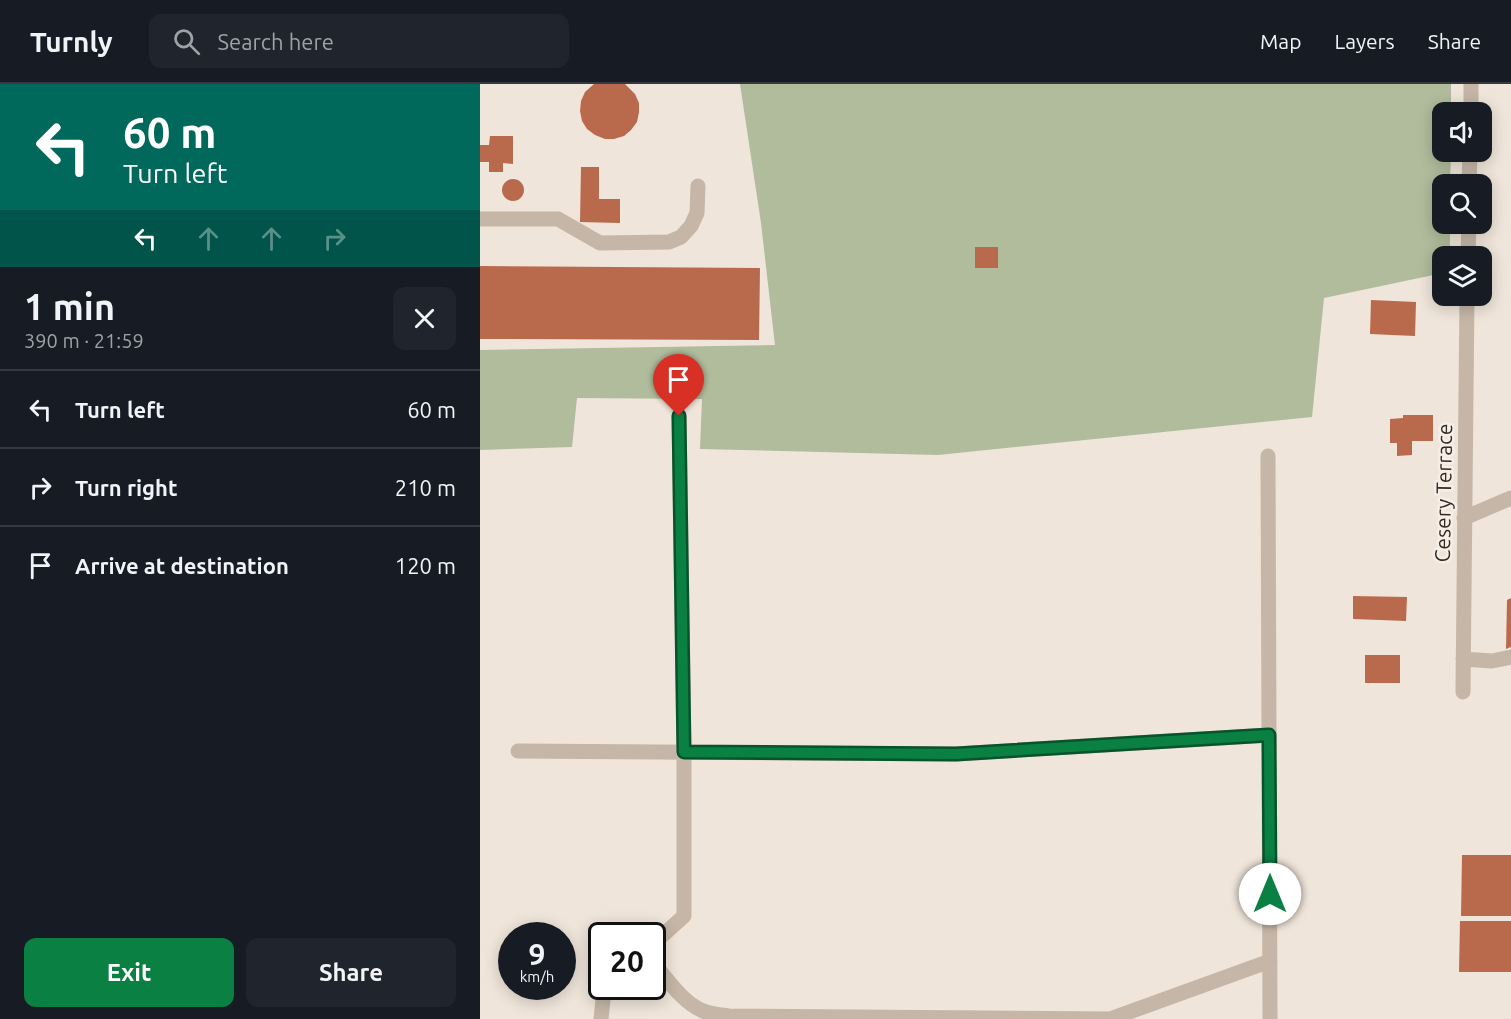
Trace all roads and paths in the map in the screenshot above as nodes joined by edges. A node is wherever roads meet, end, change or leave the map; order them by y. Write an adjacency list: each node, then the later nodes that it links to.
1 (1471, 84): 2 (street)
2 (1471, 102)
3 (698, 186): 4 (street)
4 (480, 219)
5 (1467, 306): 9 (street, Cesery Terrace)
6 (679, 416): 15 (street)
7 (1268, 456): 13 (street)
8 (1511, 498): 9 (street)
9 (1464, 518): 11 (street, Cesery Terrace)
10 (1511, 657): 11 (street)
11 (1463, 659): 12 (street, Cesery Terrace)
12 (1463, 692)
13 (1269, 735): 15 (street); 17 (street)
14 (518, 751): 15 (street)
15 (684, 752): 16 (street)
16 (666, 932)
17 (1270, 961): 20 (street); 22 (street)
18 (666, 978): 20 (street)
19 (603, 1000): 21 (street)
20 (897, 1018)
21 (601, 1019)
22 (1270, 1019)

